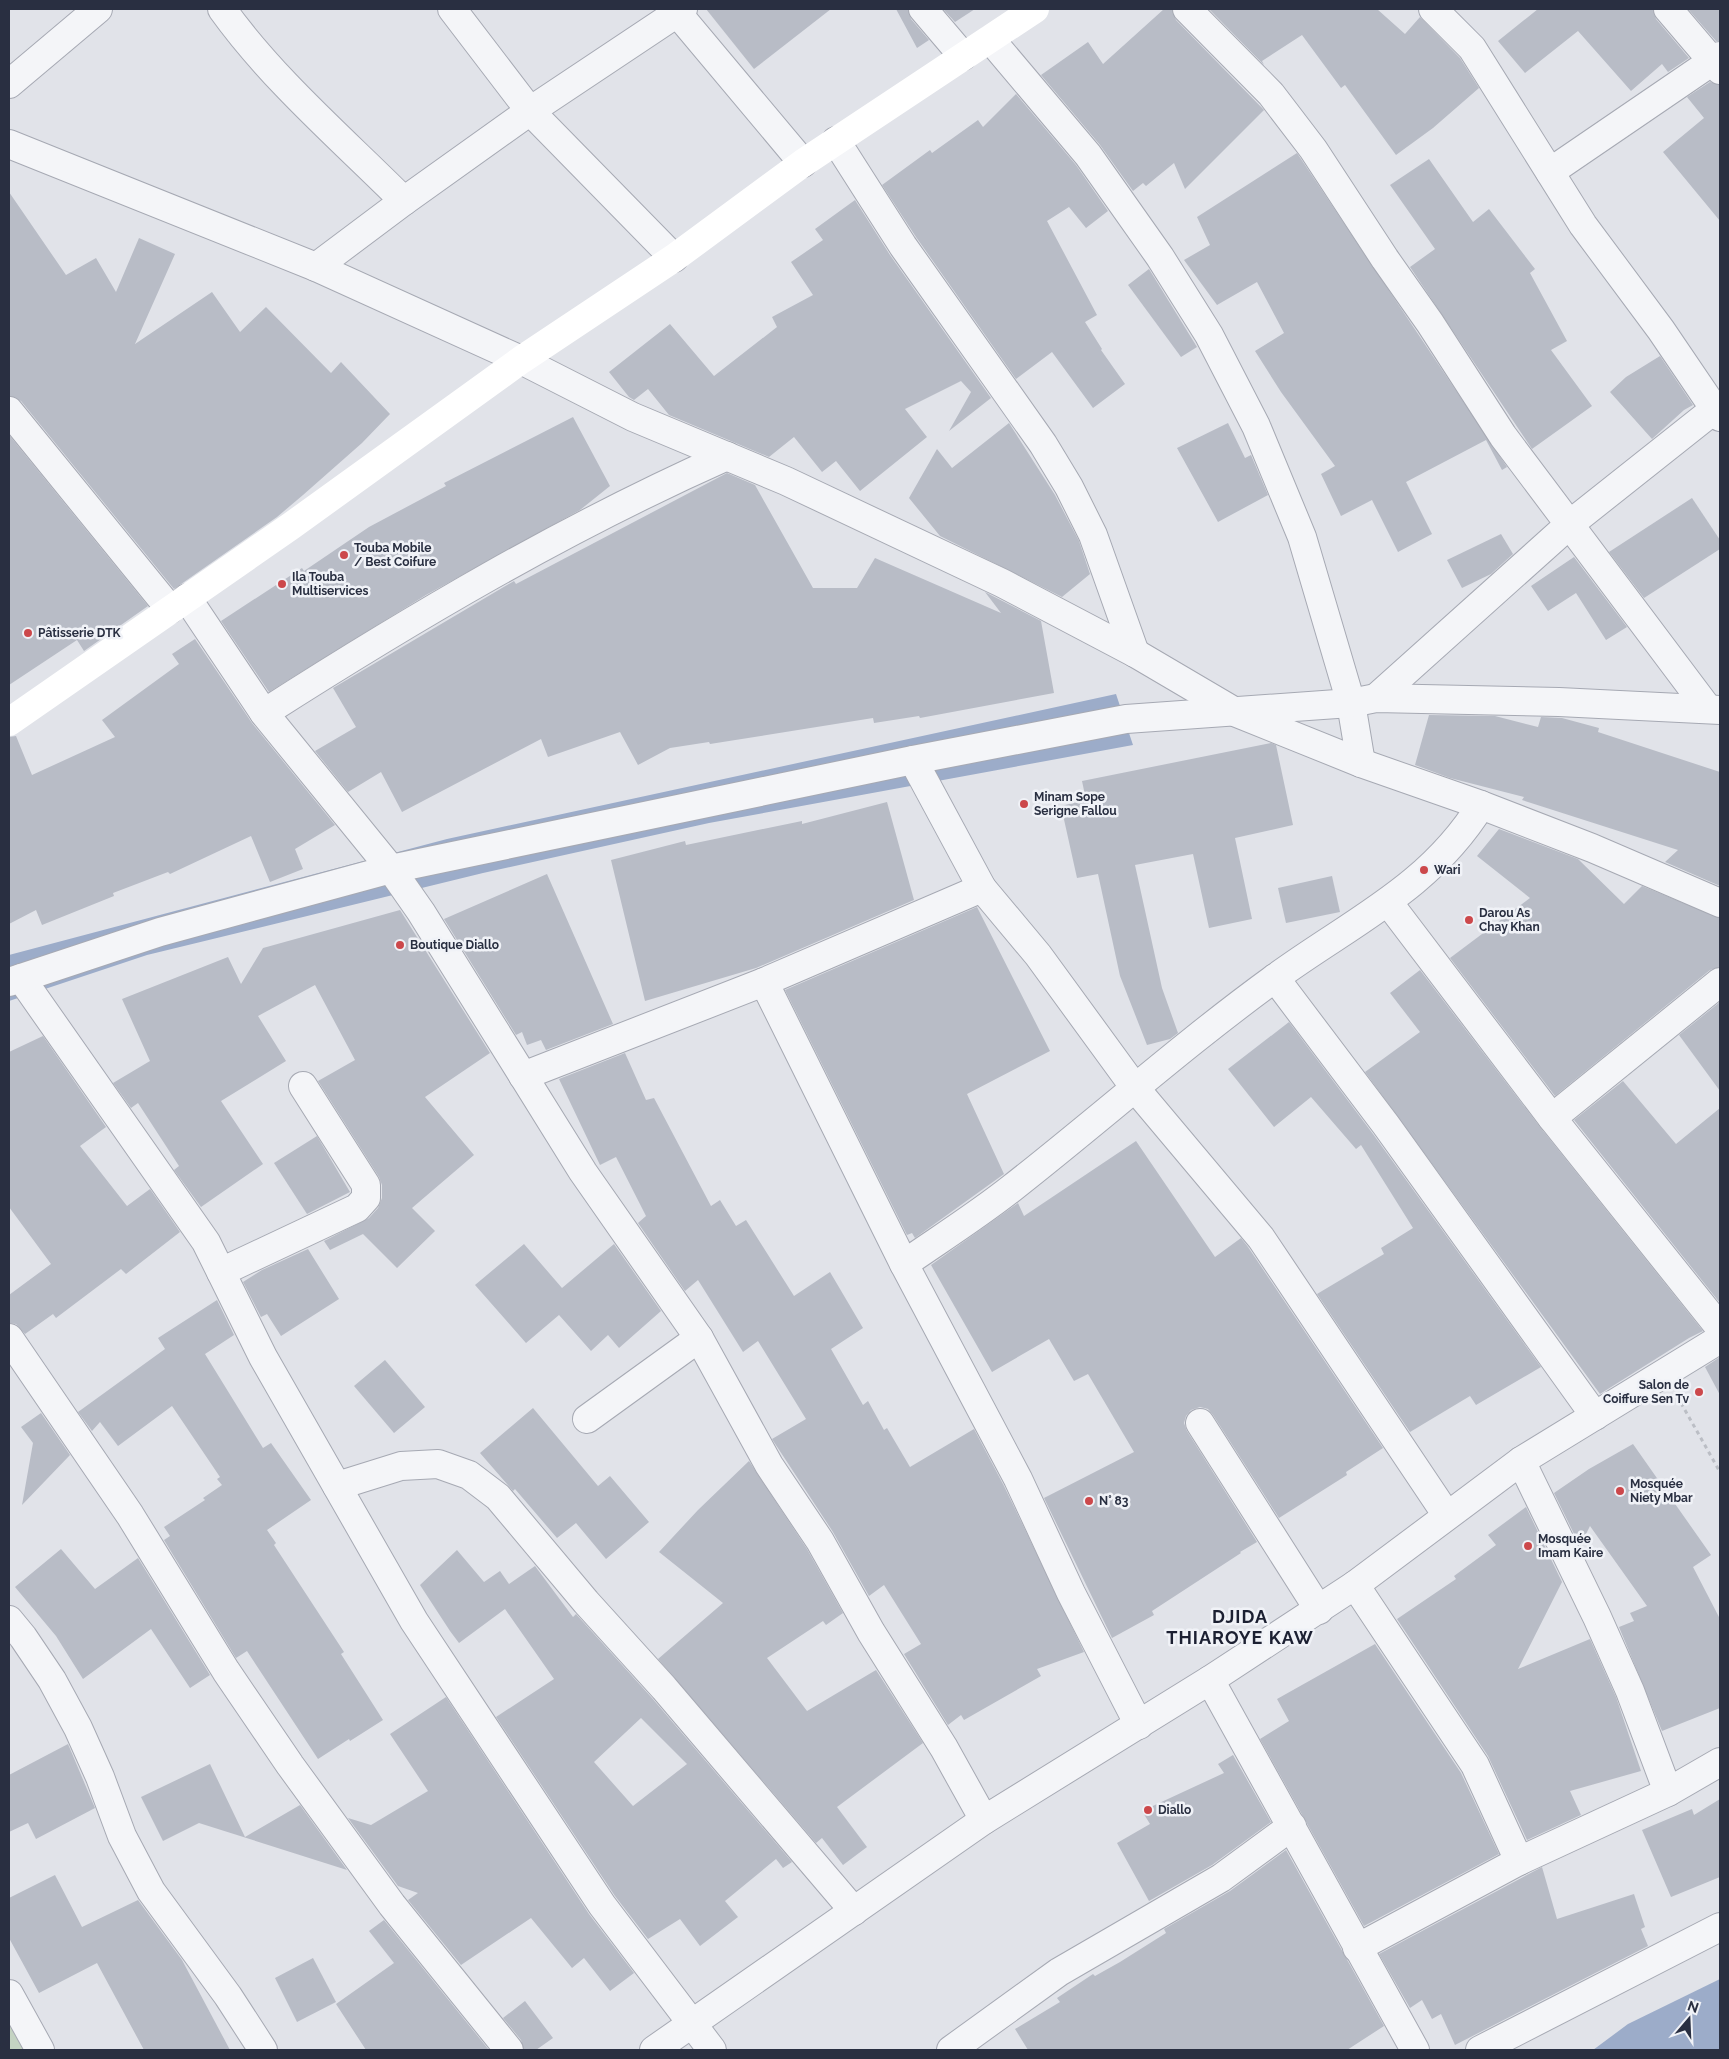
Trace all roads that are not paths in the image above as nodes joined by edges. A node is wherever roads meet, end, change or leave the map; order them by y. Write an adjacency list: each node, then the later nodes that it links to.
1 (98, 9): 13 (street)
2 (222, 9): 19 (street)
3 (452, 9): 14 (street)
4 (923, 9): 11 (street)
5 (1035, 9): 10 (street)
6 (1187, 9): 26 (street)
7 (1433, 9): 18 (street)
8 (1668, 9): 12 (street)
9 (678, 10): 14 (street); 17 (street)
10 (991, 40): 11 (street); 29 (street)
11 (963, 56): 15 (street)
12 (1718, 62): 18 (street)
13 (9, 84)
14 (530, 111): 19 (street); 20 (street)
15 (836, 141): 17 (street); 28 (street)
16 (9, 144): 21 (street)
17 (803, 163): 20 (street)
18 (1550, 172): 24 (street)
19 (404, 201): 21 (street)
20 (674, 258): 22 (street)
21 (316, 267): 22 (street)
22 (521, 360): 25 (street); 27 (street)
23 (9, 411): 27 (street)
24 (1718, 411): 26 (street)
25 (727, 456): 28 (street); 31 (street)
26 (1570, 524): 29 (street); 30 (street)
27 (178, 604): 31 (street); 33 (street)
28 (1135, 653): 32 (street)
29 (1364, 700): 30 (street); 32 (street); 35 (street)
30 (1714, 709)
31 (264, 713): 37 (street)
32 (1237, 713): 34 (street); 35 (street)
33 (9, 722)
34 (912, 760): 37 (street); 38 (street)
35 (1361, 763): 36 (street)
36 (1481, 805): 39 (street); 40 (street)
37 (391, 869): 42 (street); 45 (street)
38 (982, 888): 43 (street); 47 (street)
39 (1388, 902): 41 (street); 48 (street)
40 (1720, 903)
41 (1275, 978): 47 (street); 55 (street)
42 (15, 980): 50 (street)
43 (764, 982): 45 (street); 49 (street)
44 (1720, 982): 48 (street)
45 (523, 1076): 53 (street)
46 (303, 1086): 50 (street)
47 (1135, 1088): 49 (street); 60 (street)
48 (1552, 1118): 51 (street)
49 (904, 1264): 65 (street)
50 (220, 1272): 59 (street)
51 (1720, 1328)
52 (9, 1338): 78 (street)
53 (699, 1338): 56 (street); 68 (street)
54 (1720, 1339): 55 (street)
55 (1595, 1416): 58 (street)
56 (587, 1419)
57 (1200, 1423): 62 (street)
58 (1520, 1461): 60 (street); 67 (street)
59 (337, 1486): 71 (street); 75 (street)
60 (1446, 1514): 61 (street)
61 (1356, 1585): 62 (street); 70 (street)
62 (1319, 1610): 64 (street)
63 (9, 1620): 77 (street)
64 (1210, 1680): 65 (street); 69 (street)
65 (1139, 1725): 68 (street)
66 (1720, 1762): 67 (street)
67 (1668, 1792): 70 (street)
68 (984, 1820): 71 (street)
69 (1292, 1826): 73 (street); 81 (street)
70 (1519, 1861): 73 (street)
71 (854, 1911): 75 (street)
72 (1720, 1926): 83 (street)
73 (1357, 1948): 82 (street)
74 (9, 1994): 76 (street)
75 (693, 2024): 79 (street); 80 (street)
76 (40, 2050)
77 (263, 2050)
78 (509, 2050)
79 (654, 2050)
80 (712, 2050)
81 (951, 2050)
82 (1415, 2050)
83 (1480, 2050)

